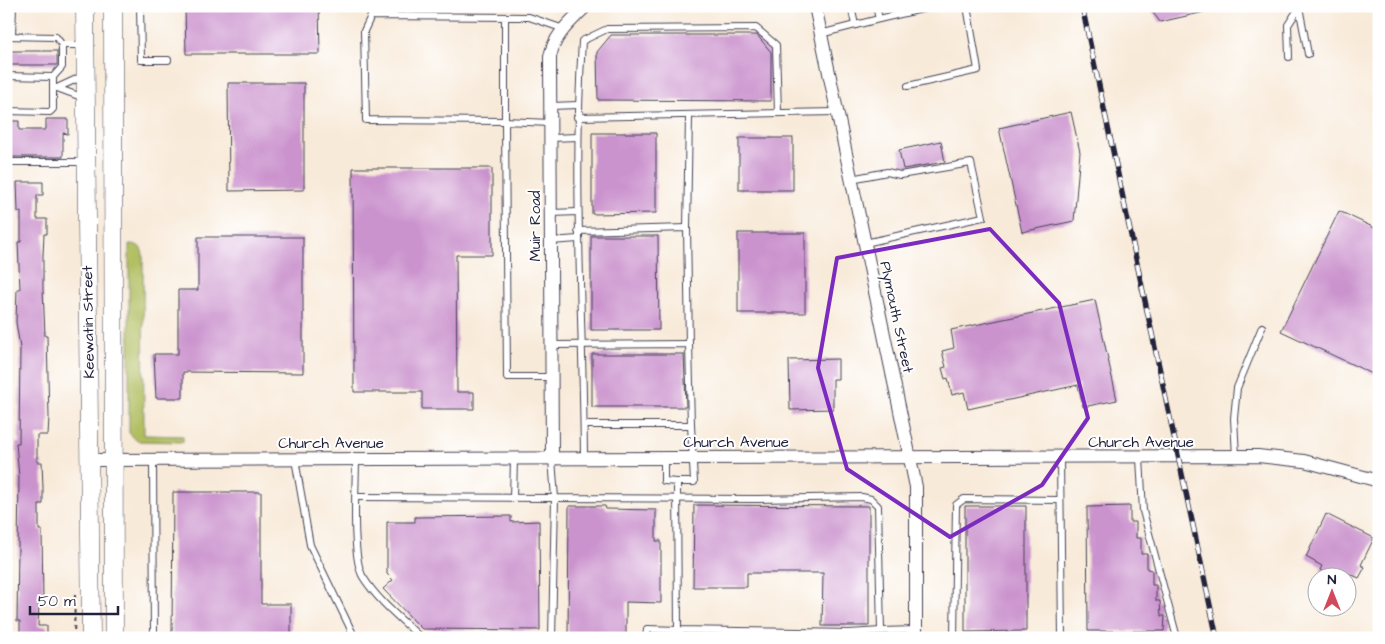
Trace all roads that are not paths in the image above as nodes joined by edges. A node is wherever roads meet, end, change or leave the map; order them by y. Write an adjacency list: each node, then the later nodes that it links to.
1 (13, 6): 20 (lane)
2 (85, 6): 22 (main road, Keewatin Street)
3 (113, 6): 65 (main road, Keewatin Street)
4 (140, 6): 25 (lane)
5 (370, 6): 14 (lane)
6 (586, 6): 18 (street, Muir Road)
7 (814, 6): 19 (street, Plymouth Street)
8 (851, 6): 17 (lane)
9 (876, 6): 16 (lane)
10 (934, 6): 13 (lane)
11 (967, 6): 29 (lane)
12 (1299, 7): 23 (lane); 24 (lane)
13 (910, 9): 16 (lane)
14 (370, 16): 15 (lane); 39 (lane)
15 (505, 17): 18 (lane); 39 (lane)
16 (880, 19): 17 (lane)
17 (855, 26): 19 (lane)
18 (564, 29): 33 (street, Muir Road)
19 (820, 34): 35 (street, Plymouth Street)
20 (9, 36): 21 (lane)
21 (62, 45): 22 (lane); 28 (lane)
22 (85, 45): 26 (main road, Keewatin Street)
23 (1308, 54)
24 (1290, 57)
25 (168, 60)
26 (86, 74): 30 (lane); 31 (main road, Keewatin Street)
27 (6, 76): 28 (lane)
28 (52, 77): 30 (lane)
29 (908, 86)
30 (55, 88): 31 (lane); 34 (lane)
31 (86, 100): 44 (main road, Keewatin Street)
32 (578, 105): 33 (lane); 36 (lane); 37 (lane)
33 (550, 106): 40 (street, Muir Road)
34 (6, 111)
35 (837, 112): 36 (lane); 45 (street, Plymouth Street)
36 (778, 113): 38 (lane)
37 (577, 117): 38 (lane); 41 (lane)
38 (689, 117): 48 (lane)
39 (505, 121): 40 (lane); 57 (lane)
40 (550, 123): 42 (street, Muir Road)
41 (578, 137): 42 (lane); 46 (lane)
42 (550, 138): 47 (street, Muir Road)
43 (6, 162): 44 (lane)
44 (86, 162): 73 (main road, Keewatin Street)
45 (851, 179): 52 (street, Plymouth Street); 52 (lane)
46 (578, 212): 47 (lane); 49 (lane)
47 (551, 213): 51 (street, Muir Road)
48 (688, 228): 49 (lane); 54 (lane)
49 (578, 231): 50 (lane)
50 (578, 239): 51 (lane); 56 (lane)
51 (551, 241): 55 (street, Muir Road)
52 (865, 243): 62 (street, Plymouth Street)
53 (1262, 327): 60 (lane)
54 (689, 344): 56 (lane); 59 (lane)
55 (552, 345): 56 (lane); 57 (street, Muir Road)
56 (580, 345): 58 (lane)
57 (552, 377): 70 (street, Muir Road)
58 (584, 425): 59 (lane); 71 (lane)
59 (691, 425): 61 (lane)
60 (1236, 457): 64 (street, Church Avenue); 74 (street, Church Avenue)
61 (692, 458): 62 (street, Church Avenue); 72 (street, Church Avenue); 75 (lane)
62 (910, 458): 63 (street, Church Avenue); 83 (street, Plymouth Street)
63 (1060, 458): 64 (street, Church Avenue); 80 (lane)
64 (1140, 458): 93 (lane)
65 (114, 459): 66 (street, Church Avenue); 73 (street, Church Avenue); 85 (main road, Keewatin Street)
66 (153, 459): 67 (street, Church Avenue); 86 (lane)
67 (295, 459): 68 (street, Church Avenue); 87 (lane)
68 (356, 459): 69 (street, Church Avenue); 76 (lane)
69 (514, 459): 70 (street, Church Avenue); 77 (lane)
70 (552, 459): 71 (street, Church Avenue); 78 (lane)
71 (584, 459): 72 (street, Church Avenue)
72 (664, 459): 75 (lane)
73 (90, 460): 84 (main road, Keewatin Street)
74 (1379, 481)
75 (677, 482): 79 (lane)
76 (356, 498): 77 (lane); 88 (lane)
77 (513, 498): 78 (lane)
78 (554, 498): 79 (lane); 89 (lane)
79 (676, 499): 81 (lane); 82 (lane)
80 (1060, 500): 91 (lane); 92 (lane)
81 (678, 630): 82 (lane); 90 (lane)
82 (881, 631): 83 (lane)
83 (916, 634)
84 (91, 638)
85 (114, 638)
86 (154, 638)
87 (355, 638)
88 (421, 638)
89 (552, 638)
90 (646, 638)
91 (954, 638)
92 (1062, 638)
93 (1174, 638)

